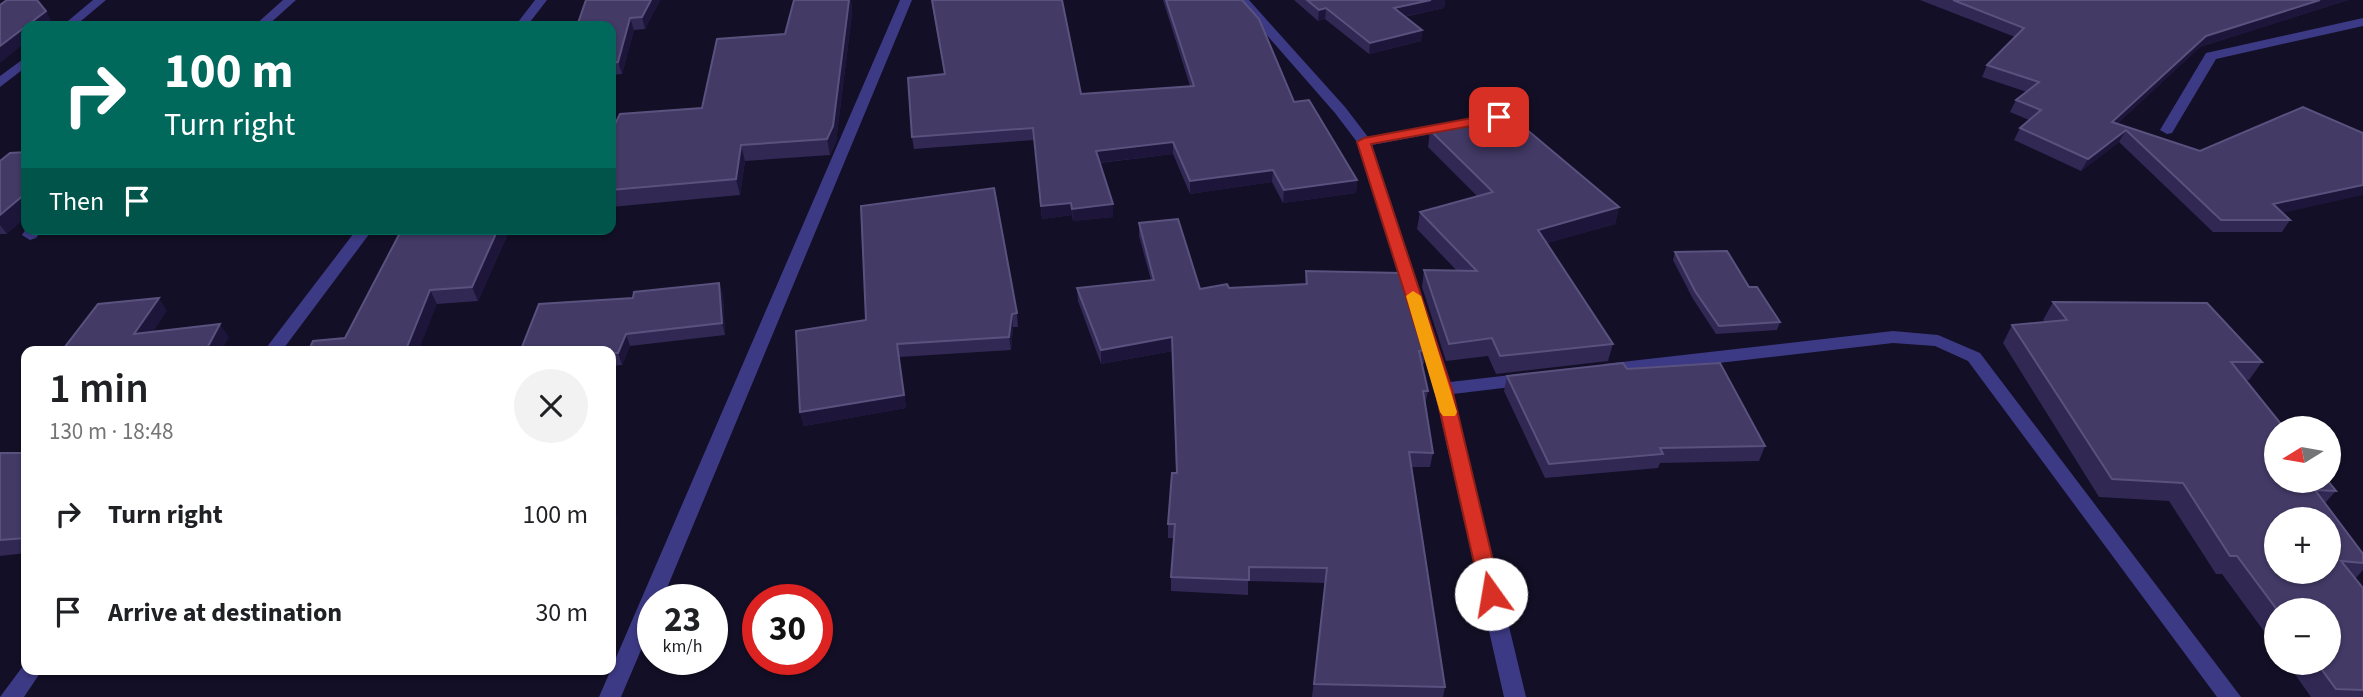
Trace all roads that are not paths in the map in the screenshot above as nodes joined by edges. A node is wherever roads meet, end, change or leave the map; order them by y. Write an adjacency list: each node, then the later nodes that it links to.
1 (100, 0): 6 (street)
2 (290, 0): 7 (street)
3 (541, 0): 8 (street)
4 (906, 0): 22 (street)
5 (1242, 0): 14 (street)
6 (74, 21)
7 (266, 21)
8 (525, 21)
9 (2363, 22): 13 (street)
10 (21, 65): 11 (street)
11 (0, 83)
12 (1486, 119): 14 (street)
13 (2167, 131)
14 (1364, 142): 19 (street)
15 (360, 235): 16 (street)
16 (277, 346)
17 (1580, 373): 24 (street)
18 (1552, 376): 19 (street)
19 (1443, 389): 23 (street)
20 (27, 675): 21 (street)
21 (11, 697)
22 (610, 697)
23 (1515, 697)
24 (2231, 697)

